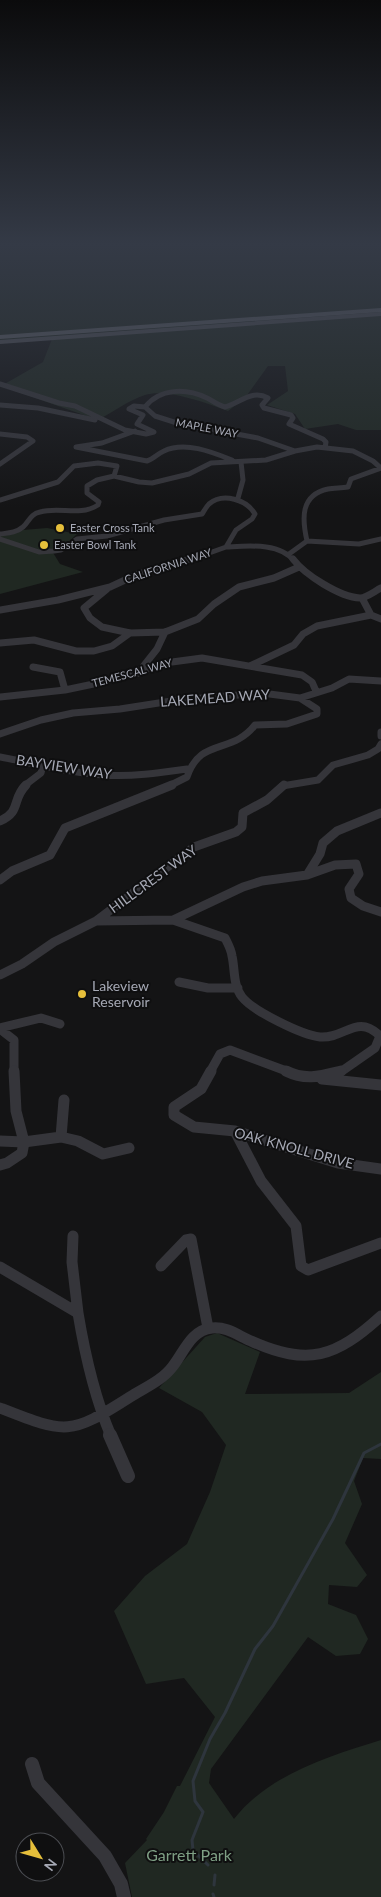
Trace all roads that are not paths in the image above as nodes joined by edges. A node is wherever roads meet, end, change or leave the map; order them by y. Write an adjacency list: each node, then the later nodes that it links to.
1 (21, 332): 4 (highway)
2 (77, 332): 5 (highway)
3 (143, 332): 6 (main road)
4 (0, 333)
5 (0, 337)
6 (0, 342)
7 (0, 384): 10 (street)
8 (0, 406): 10 (street)
9 (146, 407): 11 (street, MAPLE WAY); 13 (street); 14 (street, MAPLE WAY)
10 (108, 423): 11 (street)
11 (135, 431): 15 (street)
12 (0, 434): 16 (street)
13 (325, 448): 14 (street); 17 (street)
14 (295, 451): 15 (street)
15 (241, 462): 18 (street); 19 (street)
16 (0, 464)
17 (381, 468): 24 (street)
18 (114, 476): 20 (street); 21 (street)
19 (238, 498): 22 (street); 25 (street, CALIFORNIA WAY)
20 (0, 500)
21 (0, 534)
22 (0, 539)
23 (381, 539): 24 (street)
24 (307, 541): 26 (street)
25 (226, 547): 26 (street); 28 (street, CALIFORNIA WAY)
26 (289, 554): 27 (street)
27 (299, 567): 30 (street); 34 (street)
28 (110, 586): 31 (street, CALIFORNIA WAY); 35 (street)
29 (381, 588): 30 (street)
30 (362, 598): 32 (street)
31 (0, 610)
32 (370, 615): 33 (street); 37 (street)
33 (381, 619)
34 (165, 632): 35 (street); 39 (street)
35 (130, 633): 36 (street)
36 (0, 643)
37 (252, 665): 39 (street, TEMESCAL WAY); 42 (street, TEMESCAL WAY)
38 (33, 667): 41 (street)
39 (138, 673): 41 (street, TEMESCAL WAY)
40 (381, 681): 42 (street)
41 (65, 690): 43 (street, TEMESCAL WAY)
42 (316, 691): 44 (street)
43 (0, 696)
44 (300, 698): 45 (street, LAKEMEAD WAY); 49 (street)
45 (1, 733)
46 (381, 744): 55 (street, HILLCREST WAY)
47 (0, 757): 48 (street, BAYVIEW WAY)
48 (43, 765): 49 (street, BAYVIEW WAY); 51 (street)
49 (187, 769): 53 (street)
50 (381, 813): 52 (street)
51 (0, 821)
52 (307, 875): 54 (street); 56 (street)
53 (0, 880)
54 (381, 912)
55 (96, 920): 56 (street); 57 (street)
56 (173, 920): 59 (street, OAK KNOLL DRIVE)
57 (0, 974)
58 (179, 982): 59 (street)
59 (238, 988): 62 (street, OAK KNOLL DRIVE)
60 (60, 1024): 61 (street)
61 (0, 1029): 68 (street)
62 (312, 1078): 63 (street); 65 (street, OAK KNOLL DRIVE)
63 (381, 1085)
64 (64, 1100): 66 (street)
65 (235, 1131): 71 (street, OAK KNOLL DRIVE); 74 (street)
66 (61, 1138): 68 (street); 69 (street)
67 (0, 1141): 68 (street)
68 (24, 1142): 70 (street)
69 (129, 1148)
70 (0, 1165)
71 (381, 1170)
72 (73, 1236): 77 (street)
73 (191, 1239): 75 (street); 79 (street)
74 (381, 1243)
75 (160, 1266)
76 (0, 1267): 77 (street)
77 (78, 1313): 81 (street)
78 (381, 1316): 79 (street)
79 (208, 1328): 81 (street)
80 (0, 1408): 81 (street)
81 (102, 1416): 82 (street)
82 (128, 1476)
83 (32, 1764): 84 (street)
84 (124, 1897)

